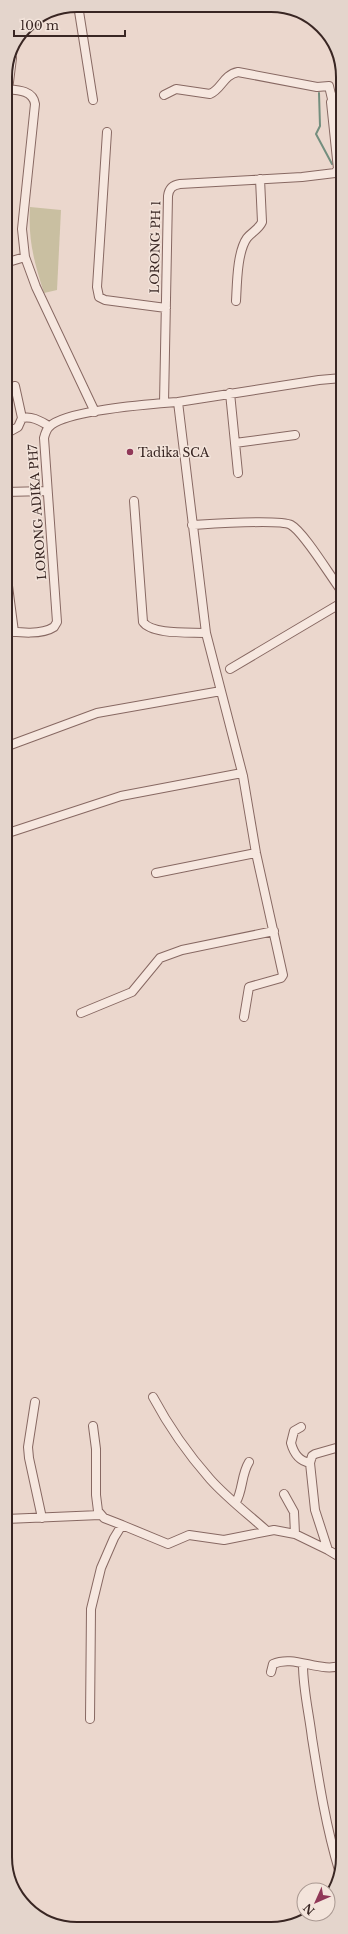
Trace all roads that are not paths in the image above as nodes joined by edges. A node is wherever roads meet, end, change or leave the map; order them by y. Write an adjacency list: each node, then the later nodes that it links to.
1 (79, 12): 5 (street)
2 (12, 90): 11 (street)
3 (164, 95): 6 (street)
4 (336, 98): 6 (street)
5 (93, 100)
6 (332, 100): 8 (street, LORONG PH 1)
7 (107, 132): 14 (street)
8 (336, 162)
9 (336, 172): 10 (street, LORONG PH 1)
10 (260, 179): 13 (street); 14 (street, LORONG PH 1)
11 (25, 257): 12 (street); 20 (street)
12 (12, 261)
13 (236, 301)
14 (166, 308): 19 (street, LORONG PH 1)
15 (336, 378): 17 (street)
16 (15, 386): 21 (street)
17 (230, 393): 18 (street); 25 (street)
18 (178, 402): 19 (street); 30 (street)
19 (164, 403): 20 (street)
20 (95, 412): 22 (street)
21 (22, 418): 22 (street); 23 (street)
22 (49, 426): 27 (street, LORONG ADIKA PH7)
23 (12, 430)
24 (295, 436): 25 (street)
25 (236, 443): 26 (street)
26 (238, 473)
27 (47, 491): 28 (street); 34 (street, LORONG ADIKA PH7)
28 (12, 492)
29 (134, 501): 35 (street)
30 (192, 525): 31 (street); 35 (street)
31 (336, 585)
32 (336, 606): 36 (street)
33 (12, 617): 34 (street)
34 (14, 632)
35 (206, 633): 37 (street)
36 (230, 669)
37 (221, 691): 38 (street); 39 (street)
38 (12, 744)
39 (242, 773): 40 (street); 41 (street)
40 (12, 832)
41 (256, 852): 42 (street); 43 (street)
42 (156, 873)
43 (274, 931): 44 (street); 45 (street)
44 (81, 1013)
45 (244, 1016)
46 (154, 1397): 54 (street)
47 (35, 1402): 56 (street)
48 (93, 1426): 55 (street)
49 (301, 1427): 52 (street)
50 (336, 1448): 52 (street)
51 (249, 1462): 54 (street)
52 (310, 1463): 61 (street)
53 (284, 1494): 60 (street)
54 (236, 1502): 59 (street)
55 (100, 1515): 56 (street); 58 (street)
56 (42, 1518): 57 (street)
57 (12, 1519)
58 (122, 1525): 59 (street); 66 (street)
59 (267, 1531): 60 (street)
60 (295, 1534): 61 (street)
61 (328, 1550): 62 (street)
62 (336, 1555)
63 (303, 1665): 64 (street); 65 (street); 67 (street)
64 (336, 1666)
65 (271, 1672)
66 (90, 1719)
67 (336, 1859)

